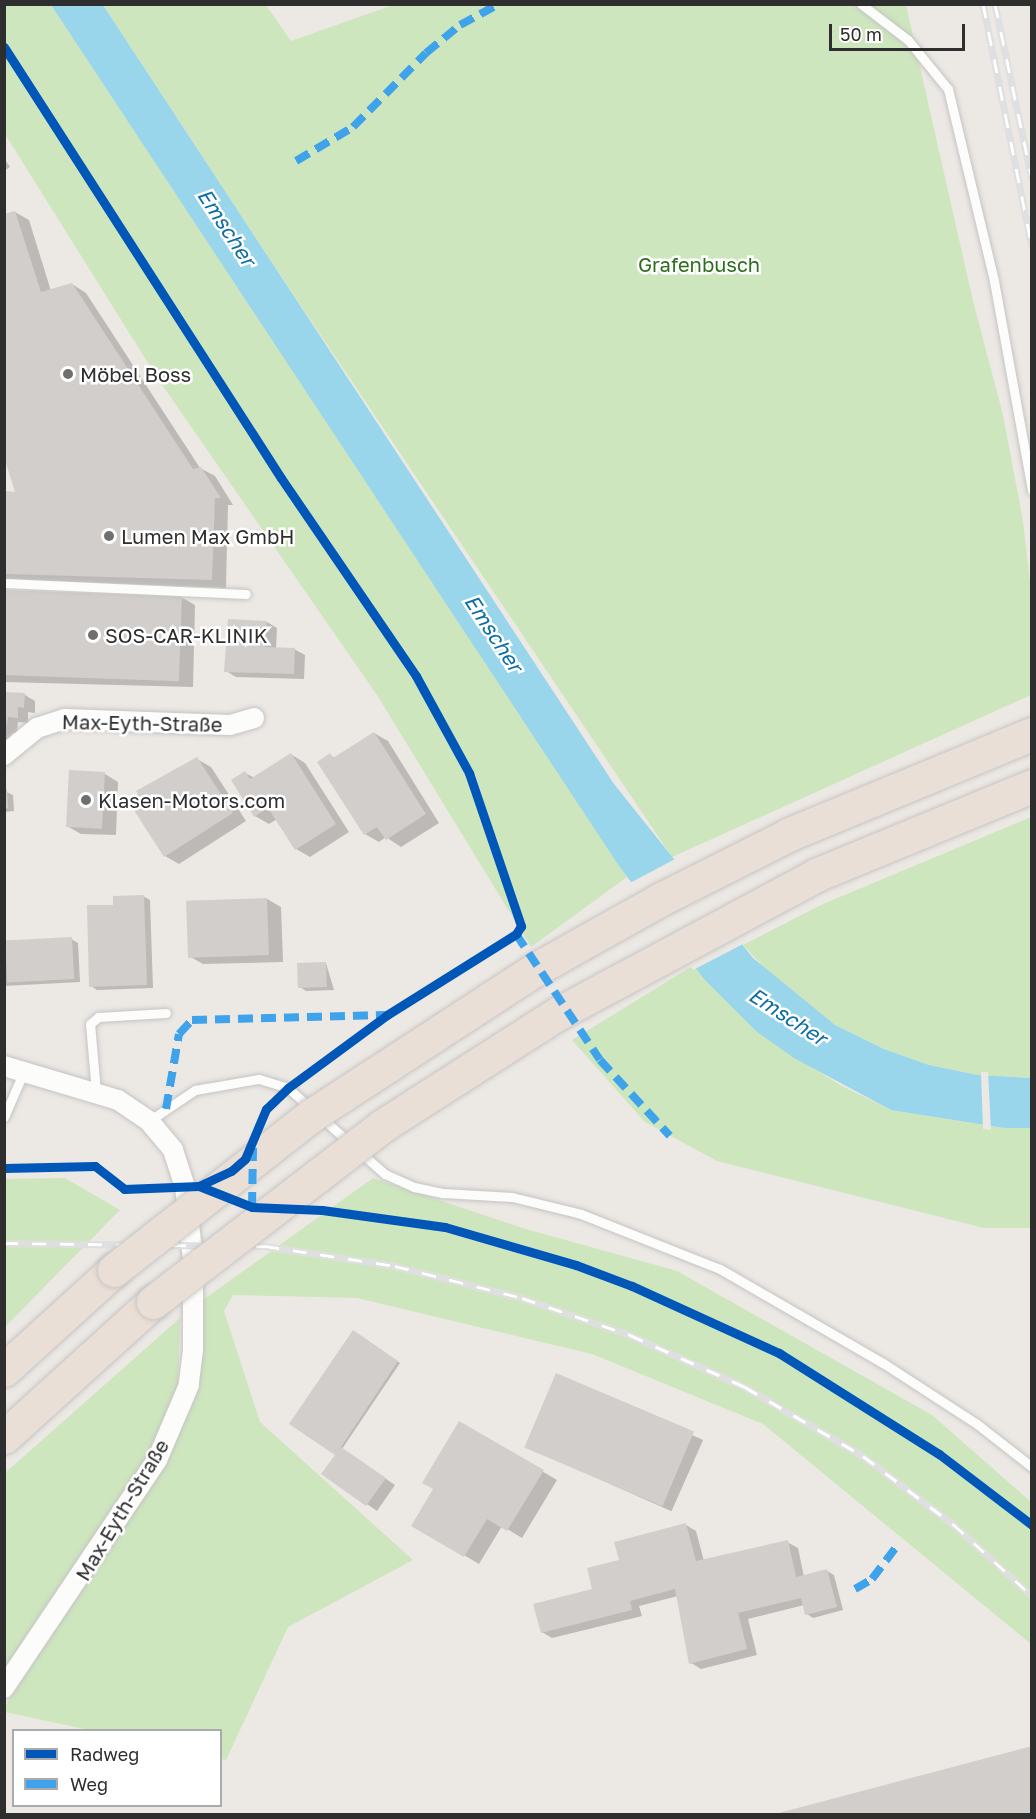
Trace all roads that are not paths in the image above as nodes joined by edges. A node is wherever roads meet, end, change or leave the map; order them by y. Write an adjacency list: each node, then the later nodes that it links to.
1 (861, 4): 2 (lane)
2 (1032, 490)
3 (4, 583): 4 (lane)
4 (246, 594)
5 (254, 718): 7 (street, Max-Eyth-Straße)
6 (1032, 734): 15 (highway, bridge)
7 (4, 755)
8 (1032, 786): 16 (highway, bridge)
9 (166, 1013): 12 (lane)
10 (4, 1066): 11 (street, Max-Eyth-Straße)
11 (24, 1071): 12 (street, Max-Eyth-Straße); 13 (lane)
12 (96, 1092): 14 (street, Max-Eyth-Straße)
13 (4, 1117)
14 (149, 1120): 17 (lane); 18 (street, Max-Eyth-Straße)
15 (4, 1370)
16 (4, 1437)
17 (1032, 1467)
18 (4, 1688)

